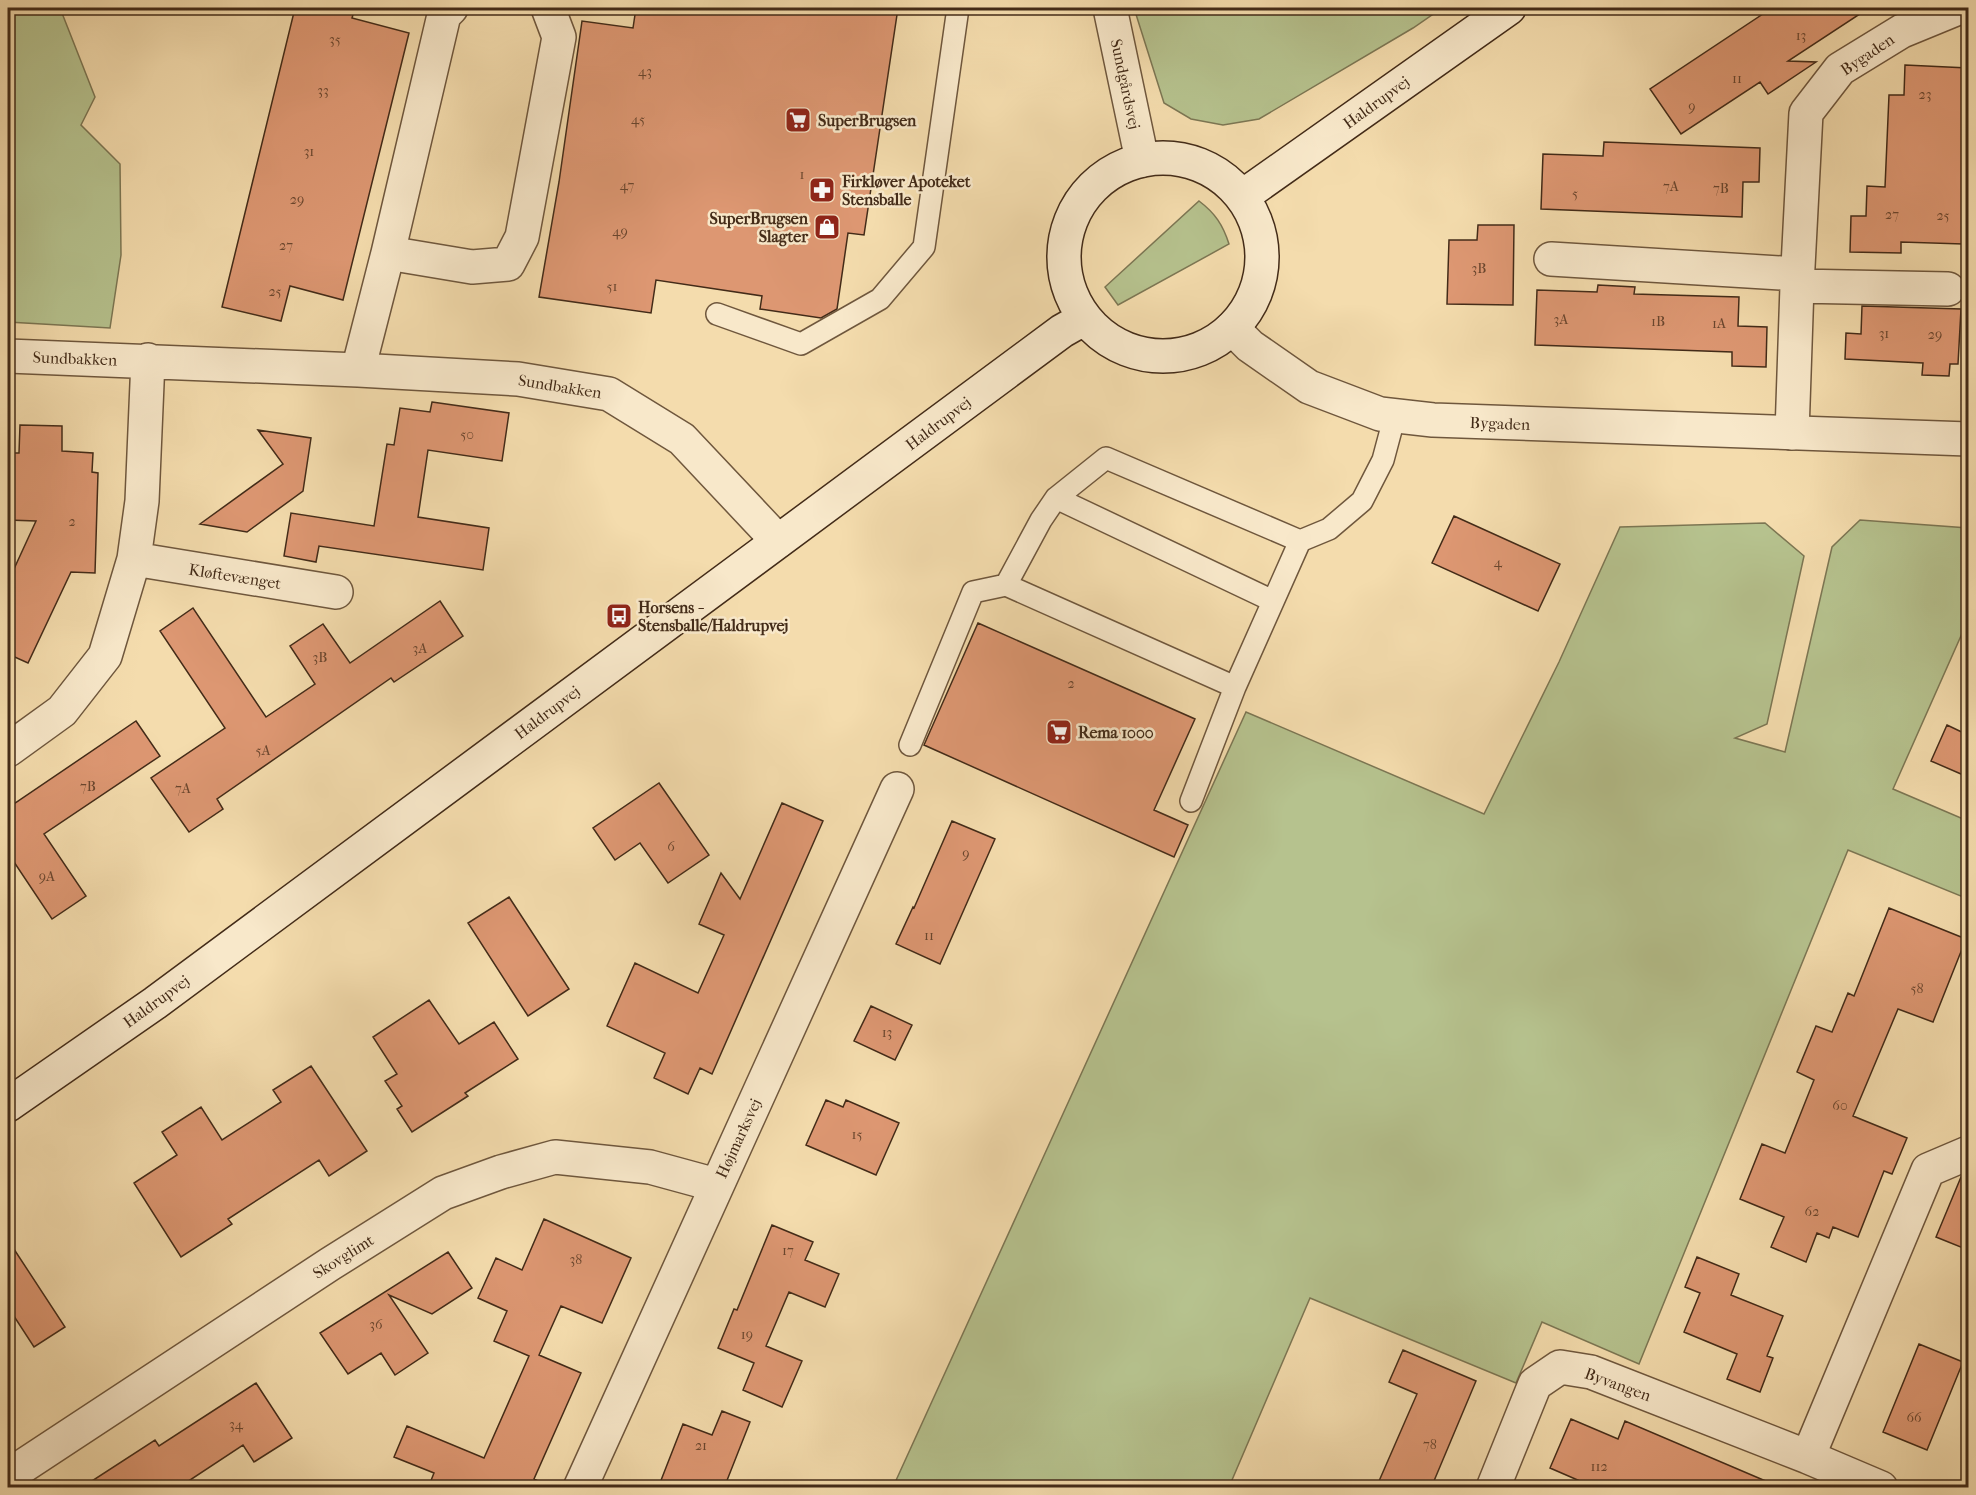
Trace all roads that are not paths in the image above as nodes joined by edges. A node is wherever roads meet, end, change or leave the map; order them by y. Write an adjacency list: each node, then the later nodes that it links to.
1 (451, 8): 9 (street)
2 (548, 8): 9 (street)
3 (958, 8): 13 (lane)
4 (1110, 8): 7 (street, Sundgårdsvej)
5 (1509, 8): 8 (street, Haldrupvej)
6 (1958, 8): 11 (street, Bygaden)
7 (1142, 160): 8 (street); 14 (street)
8 (1243, 196): 15 (street)
9 (388, 253): 18 (street)
10 (1551, 259): 11 (street)
11 (1797, 280): 12 (street); 20 (street, Bygaden)
12 (1948, 289)
13 (717, 314)
14 (1086, 318): 15 (street); 23 (street, Haldrupvej)
15 (1232, 328): 19 (street, Bygaden)
16 (8, 356): 17 (street, Sundbakken)
17 (148, 360): 18 (street, Sundbakken); 25 (street)
18 (358, 370): 23 (street, Sundbakken)
19 (1395, 415): 20 (street, Bygaden); 24 (lane)
20 (1792, 433): 21 (street, Bygaden)
21 (1968, 439)
22 (1056, 498): 24 (lane); 26 (lane); 28 (lane)
23 (778, 541): 34 (street, Haldrupvej)
24 (1300, 541): 28 (lane)
25 (134, 559): 27 (street, Kløftevænget); 31 (street)
26 (1006, 585): 29 (lane); 30 (lane)
27 (336, 592)
28 (1273, 601): 29 (lane)
29 (1235, 687): 33 (lane)
30 (910, 745)
31 (8, 750)
32 (897, 789): 36 (street, Højmarksvej)
33 (1191, 801)
34 (8, 1105)
35 (1968, 1154): 37 (street)
36 (716, 1185): 38 (street, Skovglimt); 39 (street, Højmarksvej)
37 (1808, 1457): 40 (street, Byvangen); 41 (street, Byvangen)
38 (8, 1476)
39 (580, 1488)
40 (1493, 1488)
41 (1881, 1488)

